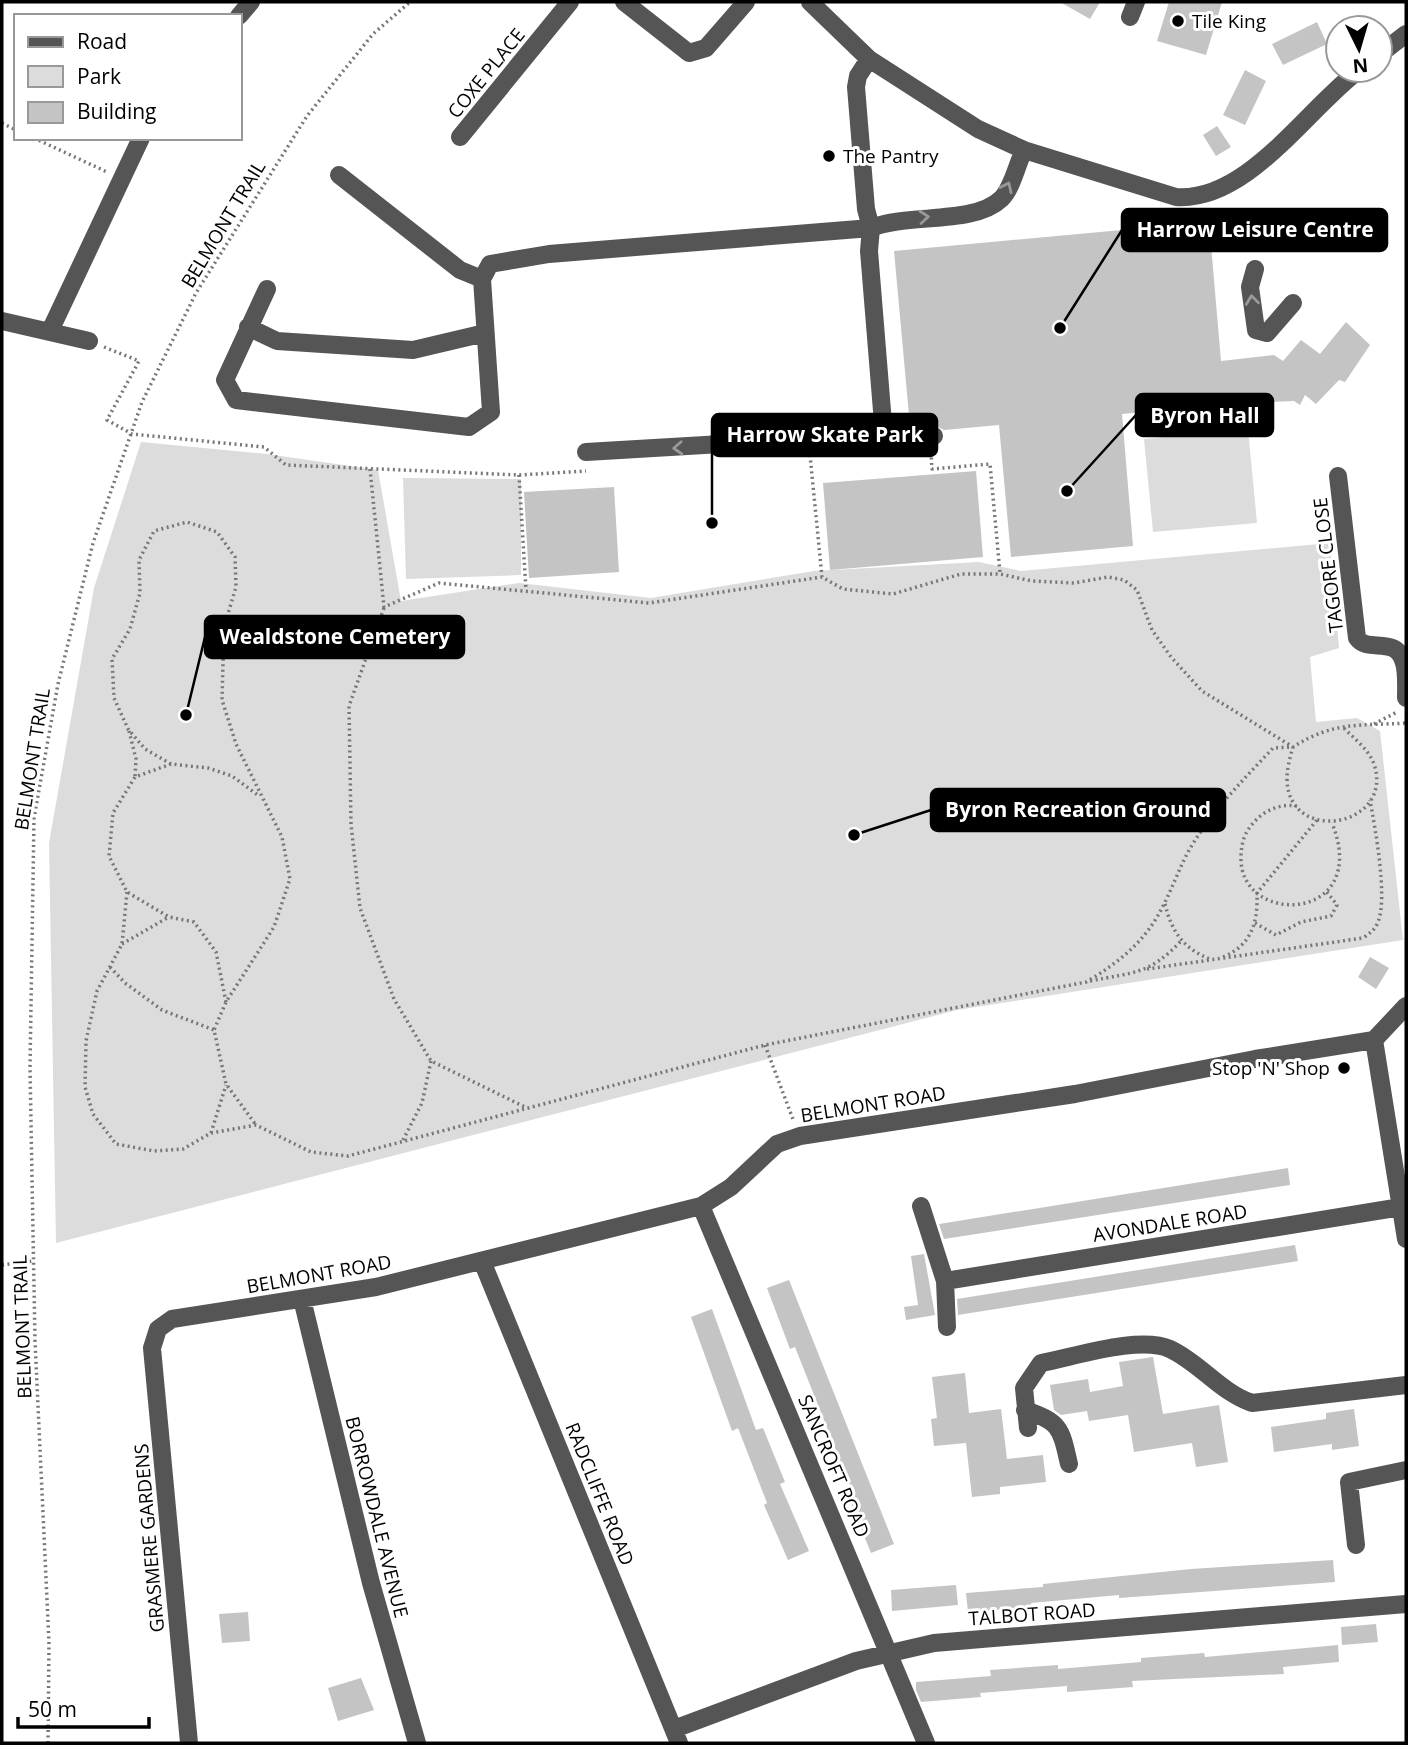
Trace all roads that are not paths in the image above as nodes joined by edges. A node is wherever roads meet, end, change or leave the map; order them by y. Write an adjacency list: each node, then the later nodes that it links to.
1 (570, 2): 7 (street, COXE PLACE)
2 (624, 2): 3 (street)
3 (746, 2)
4 (810, 2): 5 (street)
5 (869, 60): 9 (street); 11 (street)
6 (1340, 84): 9 (street)
7 (460, 137)
8 (140, 140): 18 (street)
9 (1024, 150): 11 (street, one-way to 9)
10 (339, 175): 13 (street)
11 (870, 228): 13 (street); 21 (street)
12 (1255, 269): 15 (street, one-way to 12)
13 (482, 279): 19 (street)
14 (267, 289): 17 (street)
15 (1293, 303)
16 (2, 321): 18 (street)
17 (248, 327): 19 (street); 19 (street)
18 (50, 331): 20 (street)
19 (485, 333)
20 (89, 341)
21 (893, 434): 22 (street); 23 (street, one-way to 23)
22 (932, 436)
23 (586, 452)
24 (1338, 477): 25 (street, TAGORE CLOSE)
25 (1406, 698)
26 (1406, 1006): 27 (street)
27 (1374, 1040): 28 (street, BELMONT ROAD); 30 (street)
28 (701, 1206): 32 (street, BELMONT ROAD); 42 (street, SANCROFT ROAD)
29 (921, 1206): 33 (street)
30 (1401, 1207): 31 (street); 33 (street, AVONDALE ROAD)
31 (1406, 1239)
32 (482, 1261): 34 (street, BELMONT ROAD); 43 (street, RADCLIFFE ROAD)
33 (946, 1281): 35 (street)
34 (302, 1299): 36 (street, BELMONT ROAD); 45 (street, BORROWDALE AVENUE)
35 (947, 1326)
36 (158, 1329): 44 (street, GRASMERE GARDENS)
37 (1406, 1385): 38 (street)
38 (1069, 1464)
39 (1406, 1470): 40 (street)
40 (1356, 1545)
41 (1406, 1604): 42 (street, TALBOT ROAD)
42 (890, 1653): 43 (street, TALBOT ROAD); 46 (street, SANCROFT ROAD)
43 (676, 1736)
44 (189, 1743)
45 (417, 1743)
46 (926, 1743)

